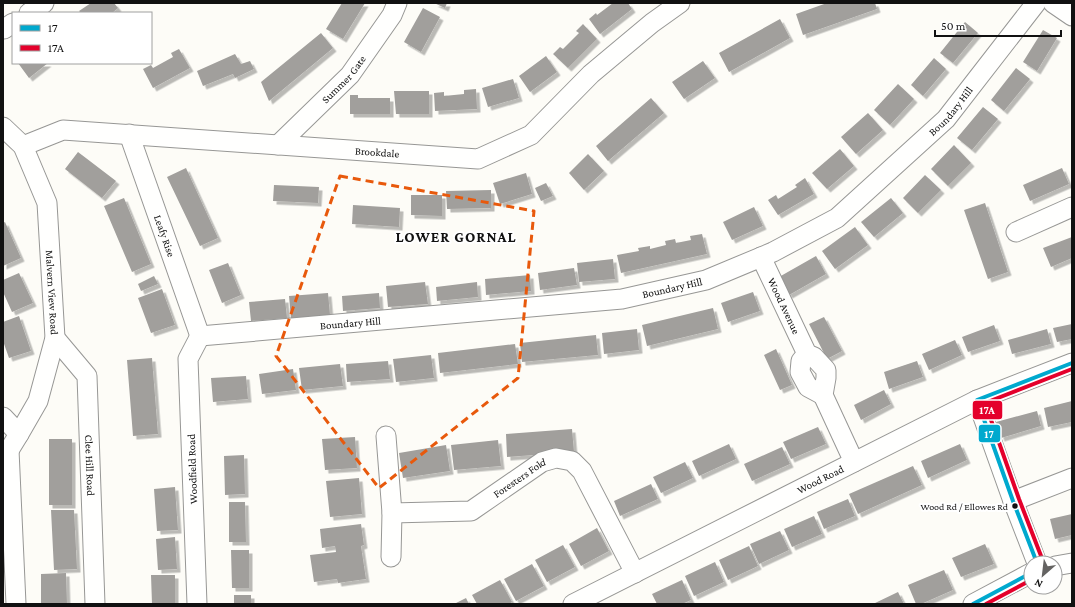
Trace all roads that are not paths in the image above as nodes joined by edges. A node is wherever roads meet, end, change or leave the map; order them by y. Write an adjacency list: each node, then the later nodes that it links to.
1 (44, 3): 6 (street)
2 (397, 3): 10 (street, Summer Gate)
3 (680, 3): 10 (street, Brookdale)
4 (1036, 3): 14 (street, Boundary Hill)
5 (1053, 3): 7 (street)
6 (30, 12)
7 (1072, 16)
8 (3, 127): 11 (street, Malvern View Road)
9 (129, 134): 10 (street, Brookdale); 11 (street, Brookdale); 15 (street, Leafy Rise)
10 (278, 145)
11 (23, 146): 16 (street, Malvern View Road)
12 (1072, 207): 13 (street)
13 (1016, 232)
14 (761, 257): 15 (street, Boundary Hill); 23 (street, Wood Avenue)
15 (200, 336): 33 (street, Woodfield Road)
16 (55, 338): 20 (street, Malvern View Road); 32 (street, Clee Hill Road)
17 (1072, 363): 18 (street, Wood Road)
18 (977, 400): 23 (street, Wood Road); 25 (street)
19 (3, 417): 20 (street)
20 (19, 434): 22 (street, Malvern View Road)
21 (386, 436): 26 (street)
22 (6, 455): 31 (street)
23 (854, 462): 29 (street, Wood Road)
24 (1072, 478): 25 (street)
25 (1013, 501): 27 (street)
26 (392, 513): 28 (street); 29 (street, Foresters Fold)
27 (1034, 555)
28 (391, 556)
29 (635, 573): 34 (street, Wood Road)
30 (1023, 576): 35 (street)
31 (16, 604)
32 (96, 604)
33 (197, 604)
34 (573, 604)
35 (973, 604)

